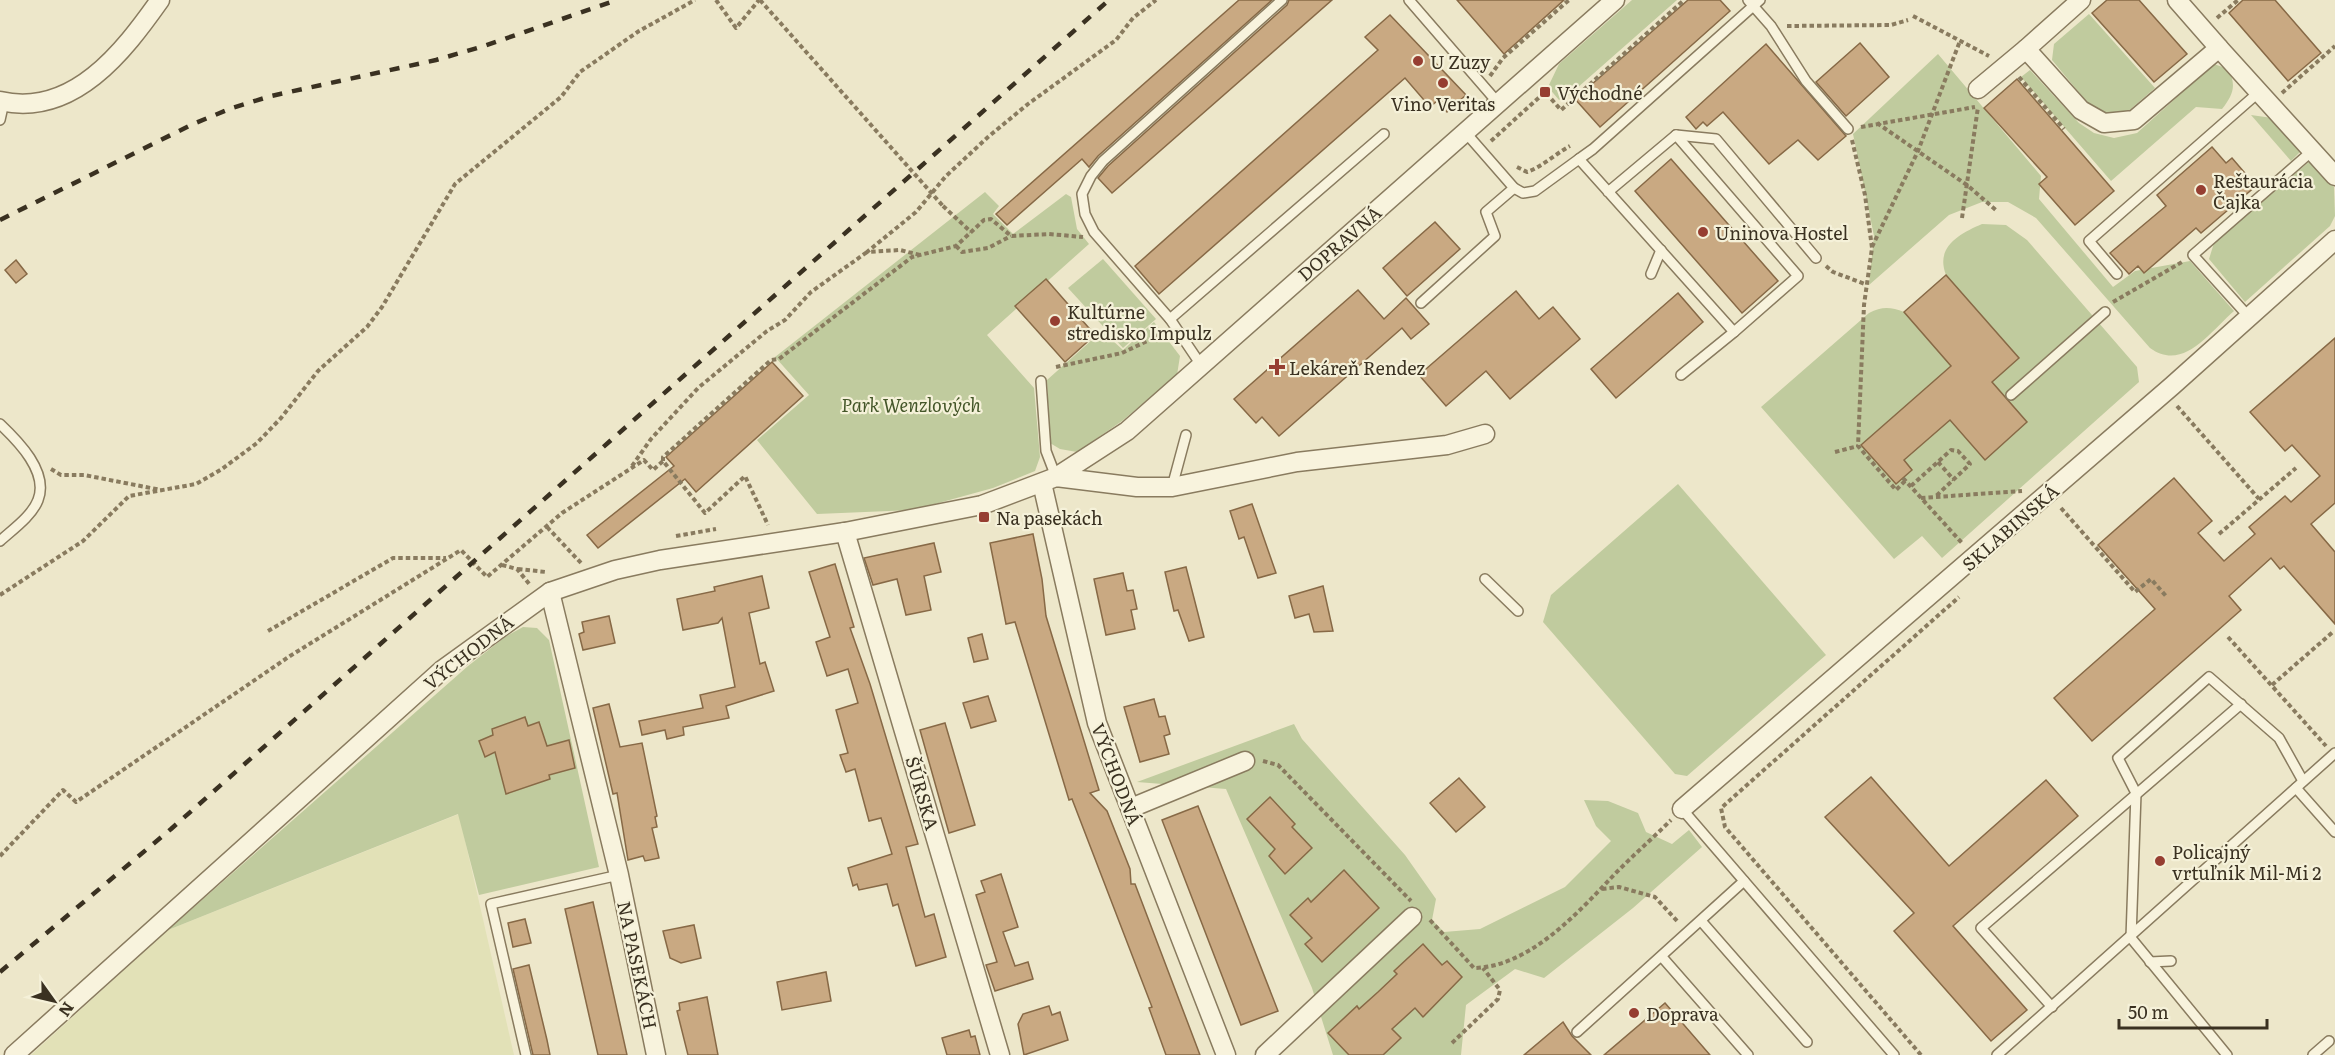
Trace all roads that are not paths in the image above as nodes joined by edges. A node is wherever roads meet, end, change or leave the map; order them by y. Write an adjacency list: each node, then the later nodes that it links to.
1 (160, 0): 12 (street)
2 (1282, 0): 32 (lane)
3 (1409, 0): 13 (lane)
4 (1615, 0): 13 (street, DOPRAVNÁ)
5 (2081, 0): 9 (street)
6 (2177, 0): 8 (street)
7 (1754, 2): 15 (lane); 20 (lane)
8 (2219, 48): 9 (street); 10 (street)
9 (2026, 49): 11 (street)
10 (2259, 92): 19 (street); 28 (lane)
11 (1980, 99)
12 (2, 101): 14 (lane)
13 (1499, 104): 16 (street, DOPRAVNÁ)
14 (0, 120)
15 (1848, 129)
16 (1466, 133): 22 (lane); 34 (street, DOPRAVNÁ)
17 (1384, 134): 32 (lane)
18 (1676, 135): 23 (lane); 26 (lane); 33 (lane)
19 (2312, 151): 21 (street); 31 (lane)
20 (1579, 159): 22 (lane); 23 (lane)
21 (2335, 176)
22 (1514, 188): 29 (lane)
23 (1608, 192): 25 (lane)
24 (2335, 240): 31 (street, SKLABINSKÁ)
25 (1661, 250): 27 (lane); 33 (lane)
26 (1816, 258)
27 (1651, 274)
28 (2117, 274)
29 (1421, 303)
30 (2105, 312): 37 (lane)
31 (2249, 317): 54 (street, SKLABINSKÁ)
32 (1170, 319): 34 (lane)
33 (1734, 332): 35 (lane)
34 (1201, 366): 41 (street, DOPRAVNÁ)
35 (1681, 375)
36 (1041, 381): 41 (lane)
37 (2011, 395)
38 (0, 424): 44 (lane)
39 (1485, 434): 42 (street, VÝCHODNÁ)
40 (1186, 435): 42 (lane)
41 (1049, 480): 42 (street, VÝCHODNÁ); 43 (street, VÝCHODNÁ); 53 (street, VÝCHODNÁ)
42 (1172, 487)
43 (845, 532): 46 (street, VÝCHODNÁ); 71 (street, ŠÚRSKA)
44 (0, 541)
45 (1485, 579): 47 (lane)
46 (545, 595): 56 (street, NA PASEKÁCH); 68 (street, VÝCHODNÁ)
47 (1518, 611)
48 (2241, 704): 51 (lane); 52 (lane); 52 (lane)
49 (2334, 754): 51 (lane)
50 (1245, 761): 53 (street)
51 (2300, 784): 55 (lane); 60 (lane)
52 (2136, 793): 60 (lane); 64 (lane)
53 (1131, 808): 72 (street, VÝCHODNÁ)
54 (1682, 809): 57 (lane)
55 (2335, 832)
56 (619, 875): 69 (lane, NA PASEKÁCH); 70 (street, NA PASEKÁCH)
57 (1744, 881): 59 (lane); 75 (lane)
58 (1416, 914): 73 (street)
59 (1702, 922): 61 (lane); 67 (lane)
60 (2131, 938): 63 (lane); 64 (lane)
61 (1662, 957): 65 (lane); 74 (lane)
62 (2172, 961): 63 (lane)
63 (2150, 962): 77 (lane)
64 (2052, 1007): 76 (lane)
65 (1578, 1032)
66 (2329, 1041): 78 (lane)
67 (1807, 1042)
68 (14, 1055)
69 (526, 1055)
70 (657, 1055)
71 (1000, 1055)
72 (1226, 1055)
73 (1265, 1055)
74 (1748, 1055)
75 (1894, 1055)
76 (1997, 1055)
77 (2228, 1055)
78 (2313, 1055)

